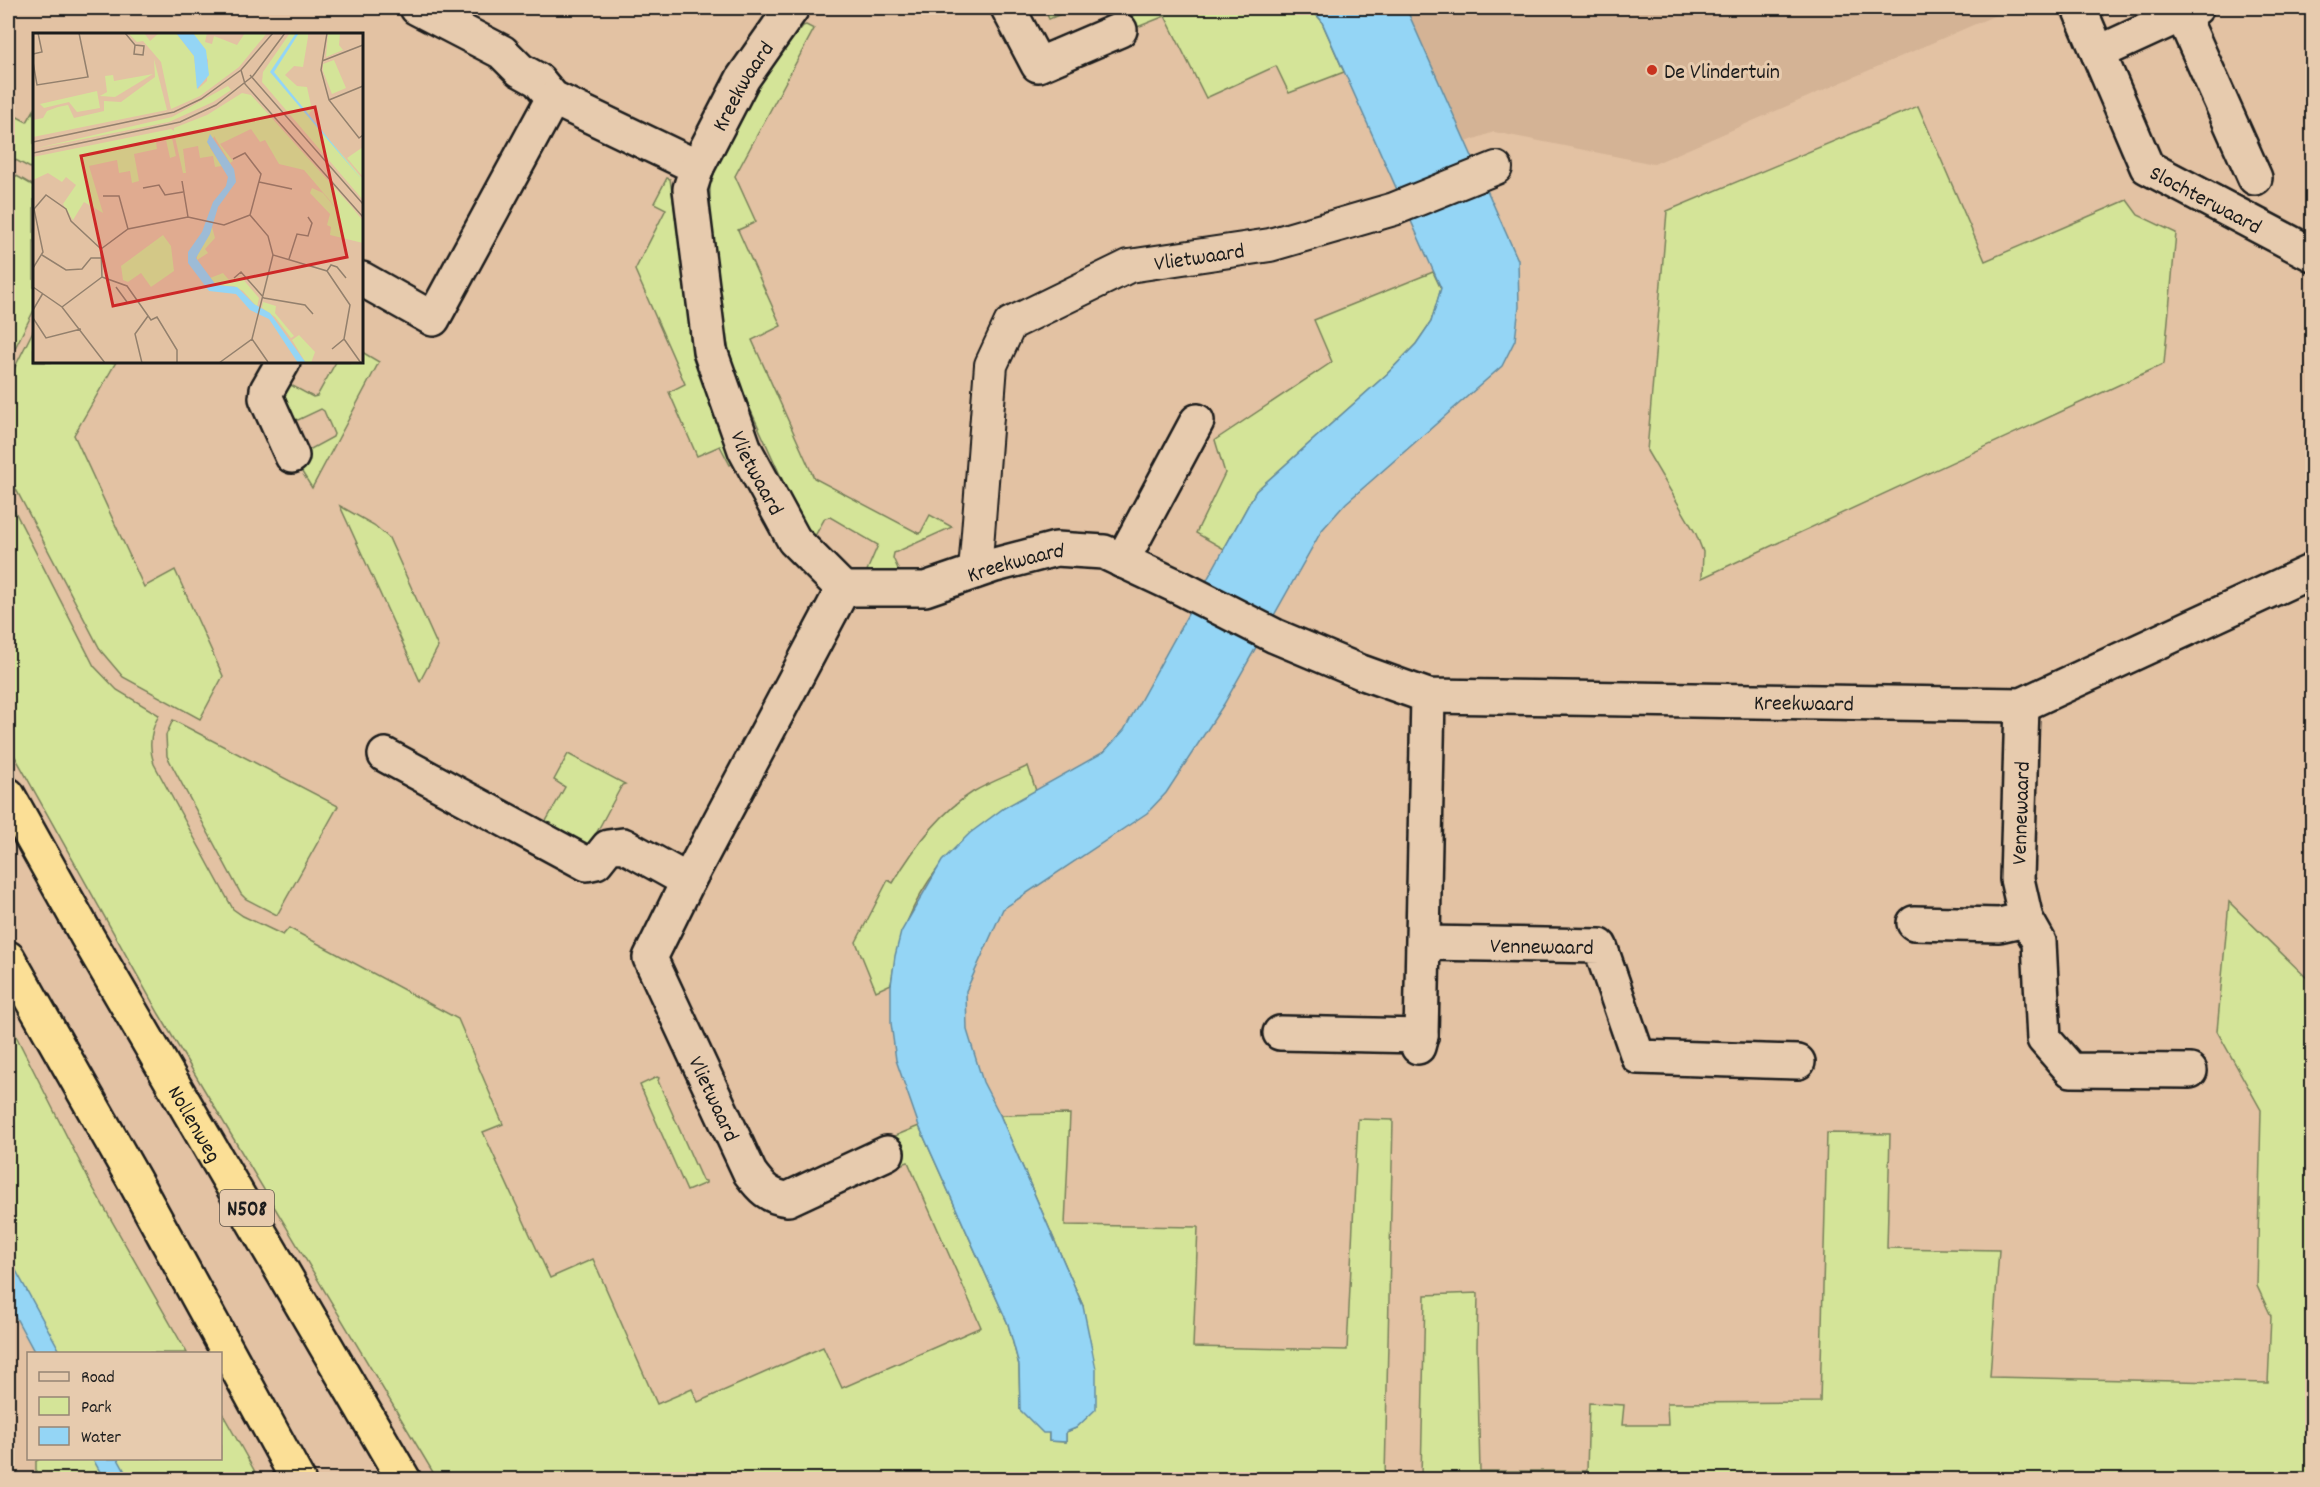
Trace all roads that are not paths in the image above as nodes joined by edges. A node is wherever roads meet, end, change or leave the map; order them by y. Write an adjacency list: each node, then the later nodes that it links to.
1 (417, 8): 8 (street)
2 (792, 8): 9 (street, Kreekwaard)
3 (1008, 8): 6 (street)
4 (2079, 8): 7 (street, Slochterwaard)
5 (2189, 11): 7 (street, Slochterwaard); 11 (street, Slochterwaard)
6 (1120, 30)
7 (2098, 53): 12 (street, Slochterwaard)
8 (553, 98): 9 (street); 13 (street)
9 (697, 167): 20 (street, Vlietwaard)
10 (1496, 168): 19 (street, Vlietwaard)
11 (2254, 178)
12 (2313, 254)
13 (363, 280)
14 (282, 363): 16 (street)
15 (1197, 421): 17 (street)
16 (292, 456)
17 (1122, 561): 19 (street, Kreekwaard); 21 (street, Kreekwaard)
18 (2313, 571): 22 (street, Kreekwaard)
19 (975, 572): 20 (street, Kreekwaard)
20 (843, 589): 25 (street, Vlietwaard)
21 (1428, 696): 22 (street, Kreekwaard); 28 (street)
22 (2022, 705): 26 (street, Vennewaard)
23 (385, 755): 25 (street)
24 (8, 795): 35 (highway, Nollenweg / N508)
25 (688, 881): 33 (street, Vlietwaard)
26 (2026, 919): 27 (street); 32 (street, Vennewaard)
27 (1914, 923)
28 (1424, 943): 30 (street); 31 (street, Vennewaard)
29 (8, 958): 34 (highway)
30 (1280, 1033)
31 (1798, 1062)
32 (2190, 1071)
33 (887, 1153)
34 (298, 1479)
35 (404, 1479)

